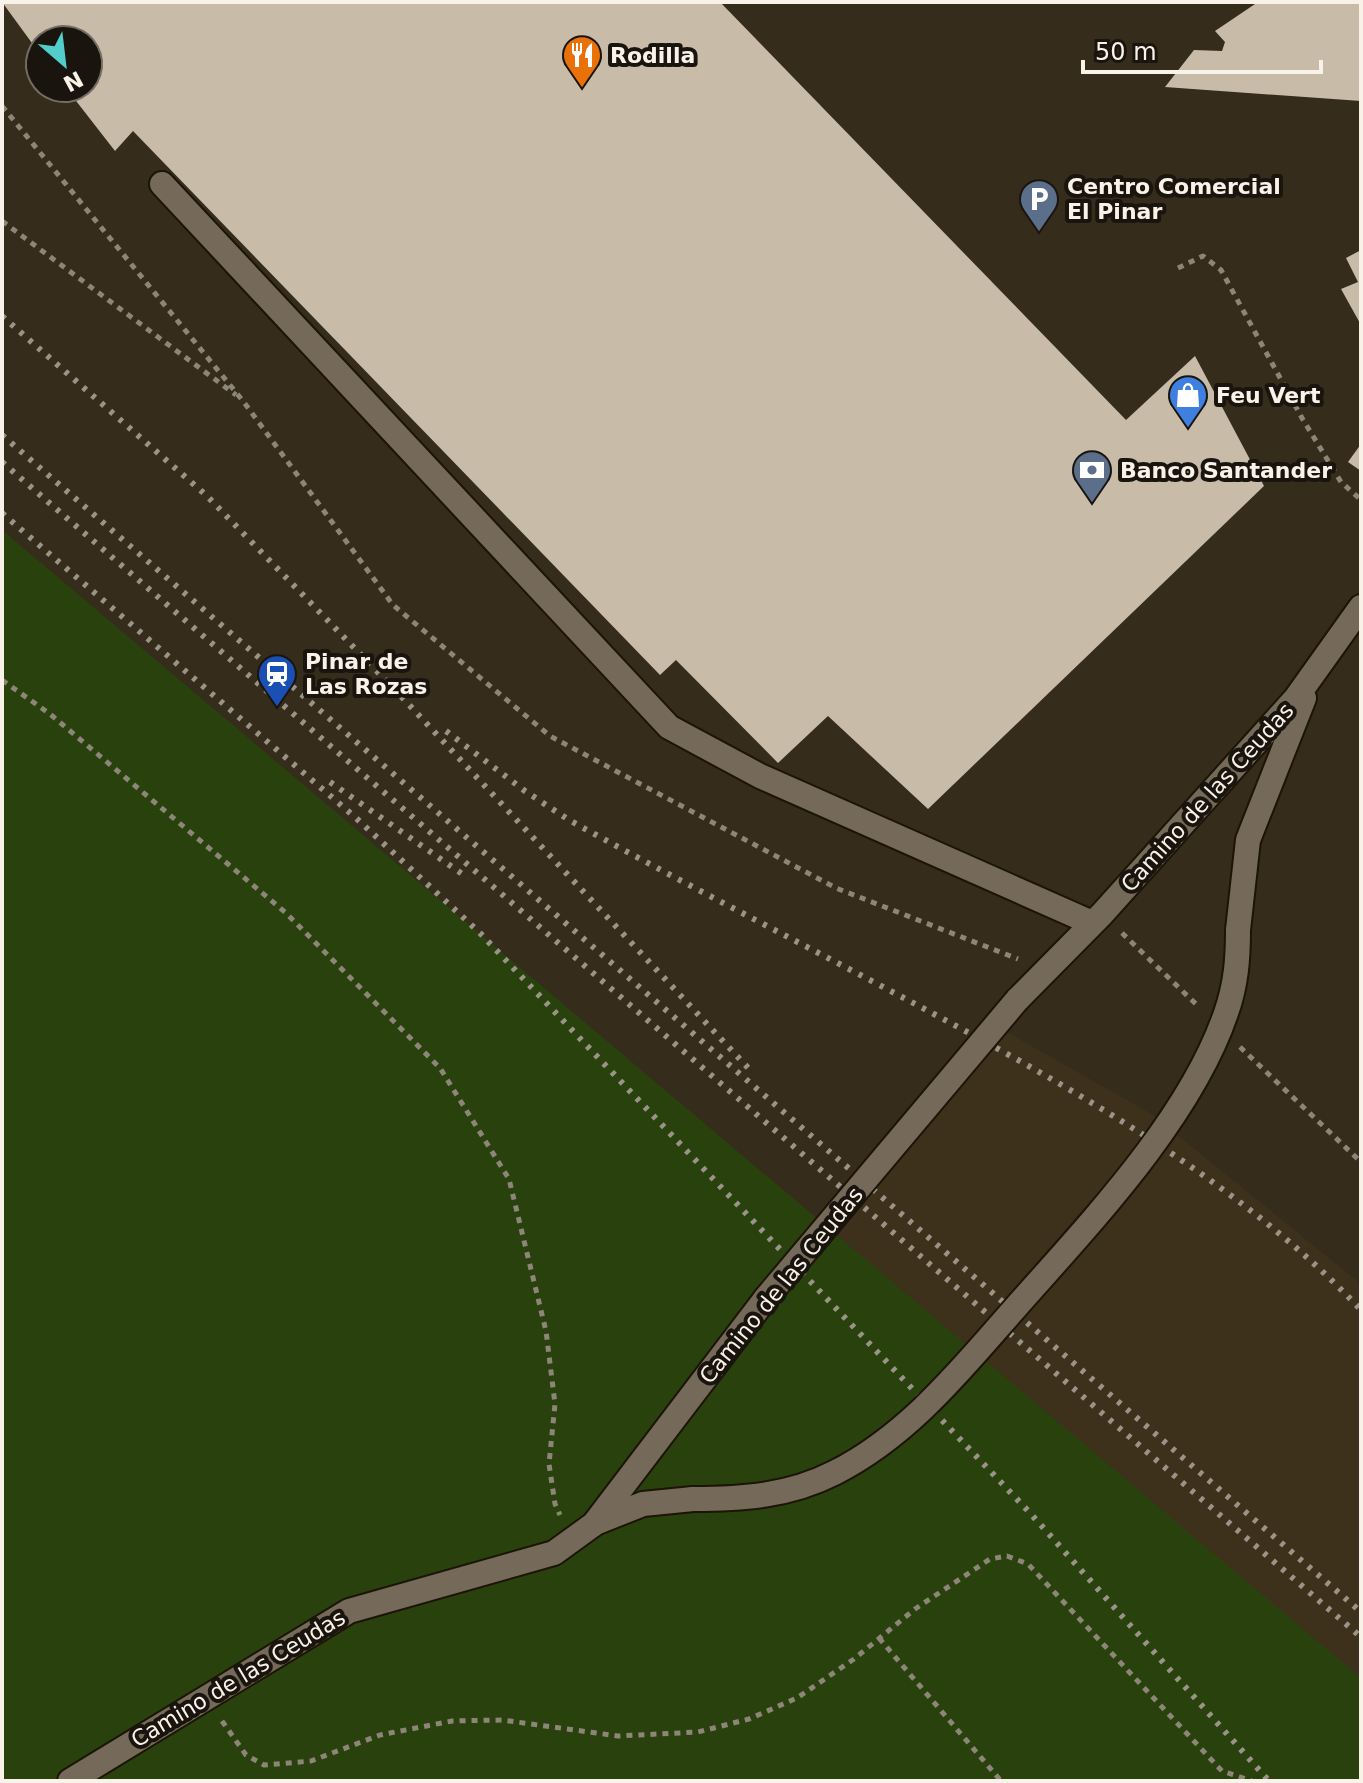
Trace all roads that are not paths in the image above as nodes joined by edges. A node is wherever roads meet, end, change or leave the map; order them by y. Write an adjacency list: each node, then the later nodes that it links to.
1 (162, 184): 4 (street)
2 (1361, 607): 3 (street, Camino de las Ceudas)
3 (1313, 674): 4 (street, Camino de las Ceudas); 5 (street, bridge)
4 (1092, 923): 5 (street, Camino de las Ceudas, bridge)
5 (594, 1524): 6 (street, Camino de las Ceudas)
6 (70, 1781)

